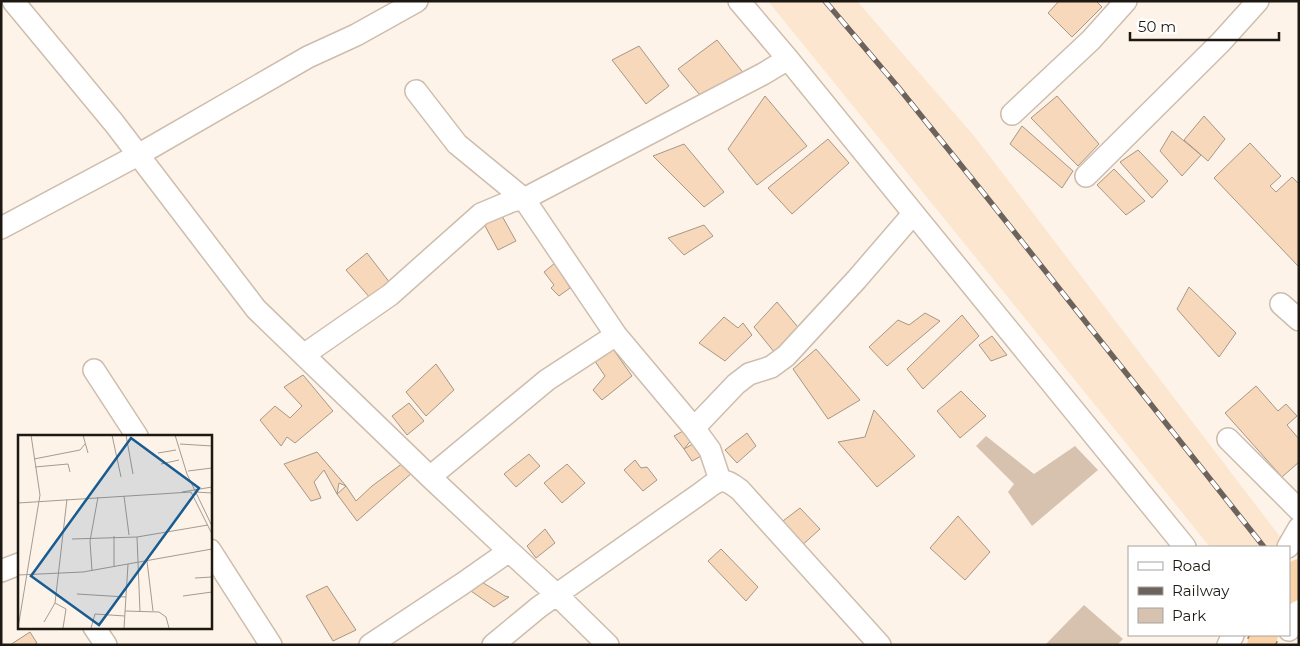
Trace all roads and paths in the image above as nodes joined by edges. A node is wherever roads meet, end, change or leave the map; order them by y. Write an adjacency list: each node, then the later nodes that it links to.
1 (13, 1): 9 (street)
2 (418, 1): 9 (street)
3 (739, 1): 6 (street)
4 (1126, 1): 8 (street)
5 (1258, 1): 10 (street)
6 (788, 59): 11 (street); 12 (street)
7 (416, 91): 11 (street)
8 (1012, 114)
9 (138, 155): 13 (street); 17 (street)
10 (1086, 176)
11 (524, 199): 16 (street); 17 (street)
12 (913, 214): 19 (street); 26 (street)
13 (1, 228)
14 (1281, 304): 15 (street)
15 (1299, 320)
16 (616, 335): 19 (street); 22 (street)
17 (305, 354): 22 (street)
18 (94, 370): 20 (street)
19 (694, 428): 23 (street)
20 (135, 435)
21 (1228, 439): 24 (street)
22 (430, 477): 28 (street)
23 (720, 480): 34 (street); 41 (street)
24 (1299, 510)
25 (1299, 528): 27 (street)
26 (1184, 546)
27 (1289, 546)
28 (509, 551): 34 (street); 38 (street)
29 (211, 552): 37 (street)
30 (18, 564): 31 (street)
31 (1, 570)
32 (1299, 572): 33 (main road, bridge)
33 (1290, 588)
34 (557, 594): 39 (street); 40 (street)
35 (1299, 610): 36 (street)
36 (1290, 629)
37 (271, 645)
38 (370, 645)
39 (493, 645)
40 (608, 645)
41 (880, 645)

